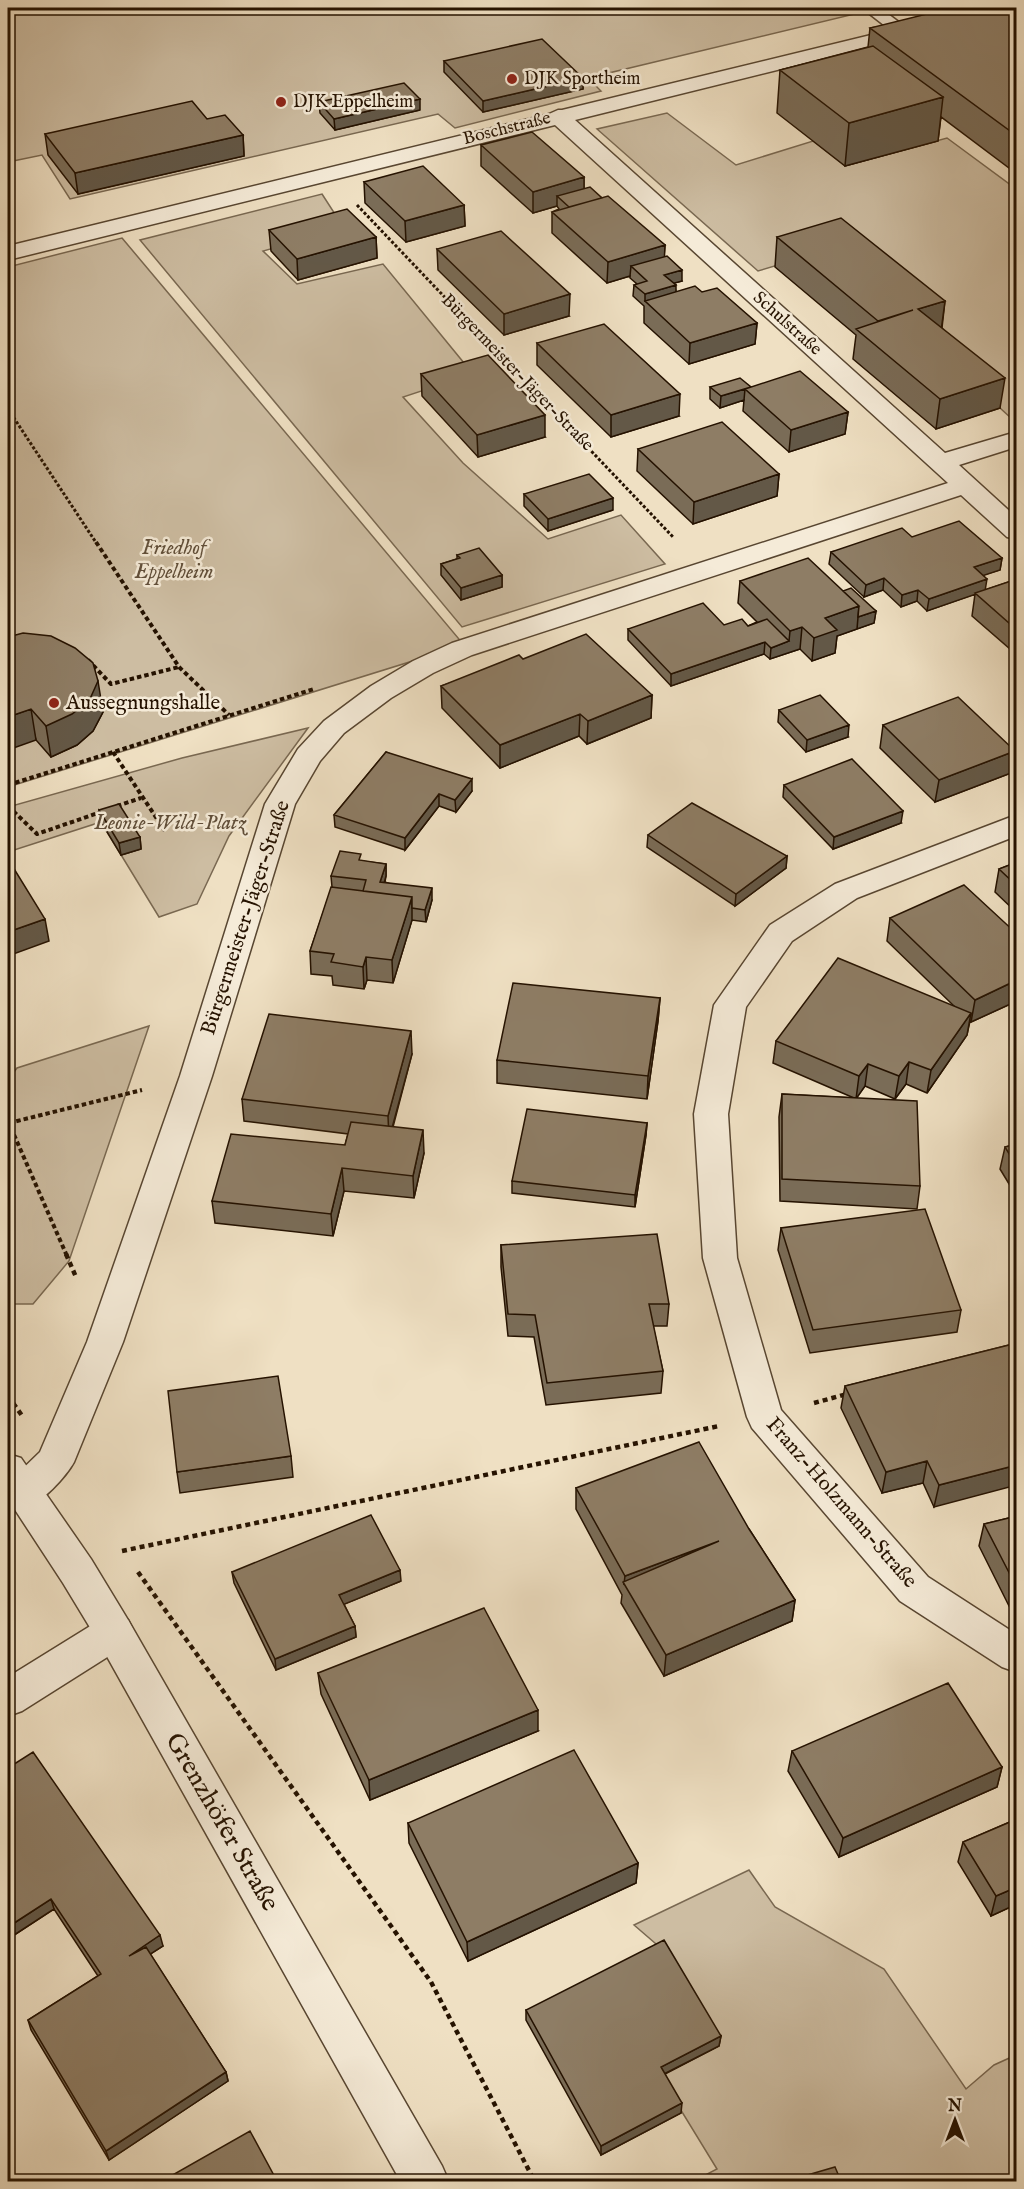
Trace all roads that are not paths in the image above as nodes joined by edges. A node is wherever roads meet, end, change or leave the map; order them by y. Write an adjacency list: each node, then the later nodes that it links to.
1 (870, 8): 3 (lane)
2 (927, 27): 3 (street, Boschstraße)
3 (904, 33): 4 (street, Boschstraße)
4 (558, 116): 5 (street, Boschstraße); 7 (street, Schulstraße)
5 (8, 253)
6 (1017, 439): 7 (street)
7 (940, 464): 8 (street, Schulstraße)
8 (964, 486): 9 (street, Schulstraße); 11 (street, Bürgermeister-Jäger-Straße)
9 (1017, 531)
10 (1017, 825): 13 (street, Franz-Holzmann-Straße)
11 (16, 1480): 12 (street, Grenzhöfer Straße)
12 (114, 1632): 14 (street); 15 (street, Grenzhöfer Straße)
13 (1017, 1655)
14 (8, 1698)
15 (426, 2181)

